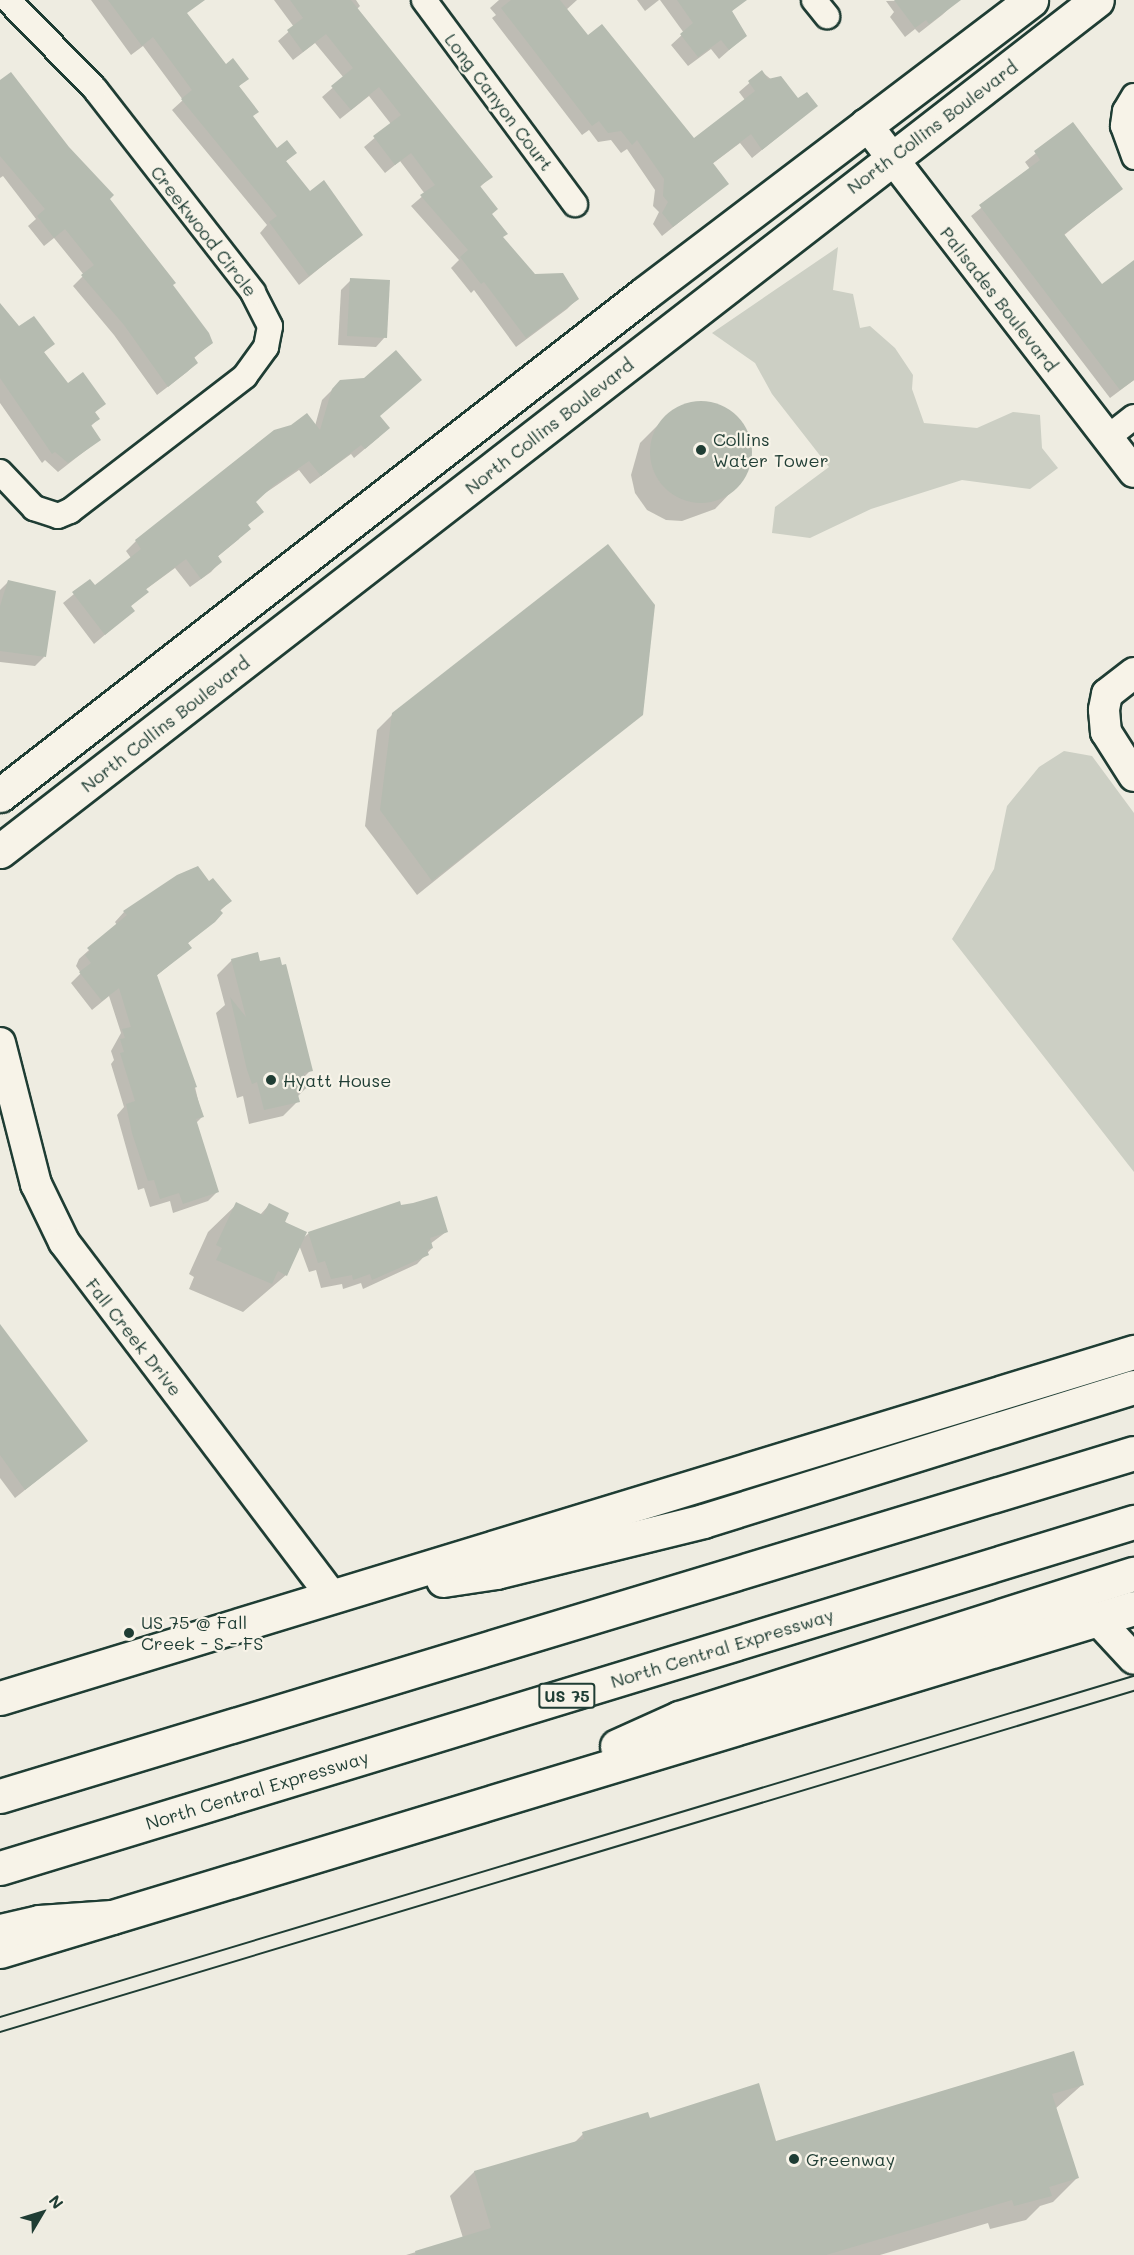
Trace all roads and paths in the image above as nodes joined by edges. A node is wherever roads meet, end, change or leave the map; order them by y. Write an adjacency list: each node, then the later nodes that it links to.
1 (8, 0): 14 (street, Creekwood Circle)
2 (424, 0): 9 (street, Long Canyon Court)
3 (1031, 0): 6 (main road)
4 (1097, 0): 8 (main road, North Collins Boulevard)
5 (1134, 96): 7 (street)
6 (866, 124): 8 (street, Palisades Boulevard); 10 (main road)
7 (1134, 157)
8 (890, 158): 12 (main road, North Collins Boulevard); 13 (street, Palisades Boulevard)
9 (575, 204)
10 (522, 389): 12 (main road); 16 (main road)
11 (1134, 417): 13 (street)
12 (551, 425): 18 (main road, North Collins Boulevard)
13 (1107, 438): 15 (street, Palisades Boulevard)
14 (0, 472)
15 (1134, 472)
16 (178, 656): 18 (main road); 20 (main road)
17 (1134, 673): 19 (street)
18 (206, 692): 21 (main road, North Collins Boulevard)
19 (1134, 776)
20 (0, 795)
21 (0, 851)
22 (0, 1043): 28 (street, Fall Creek Drive)
23 (1134, 1352): 28 (main road)
24 (1134, 1387): 28 (main road)
25 (1134, 1453): 34 (main road)
26 (1134, 1522): 35 (main road, North Central Expressway / US 75)
27 (1134, 1574): 33 (main road)
28 (332, 1597): 32 (main road)
29 (1134, 1608): 30 (main road)
30 (1097, 1619): 31 (street); 33 (main road)
31 (1134, 1659)
32 (0, 1698)
33 (508, 1795): 36 (main road)
34 (0, 1796)
35 (0, 1868)
36 (112, 1917): 37 (main road); 38 (main road)
37 (0, 1931)
38 (0, 1951)

